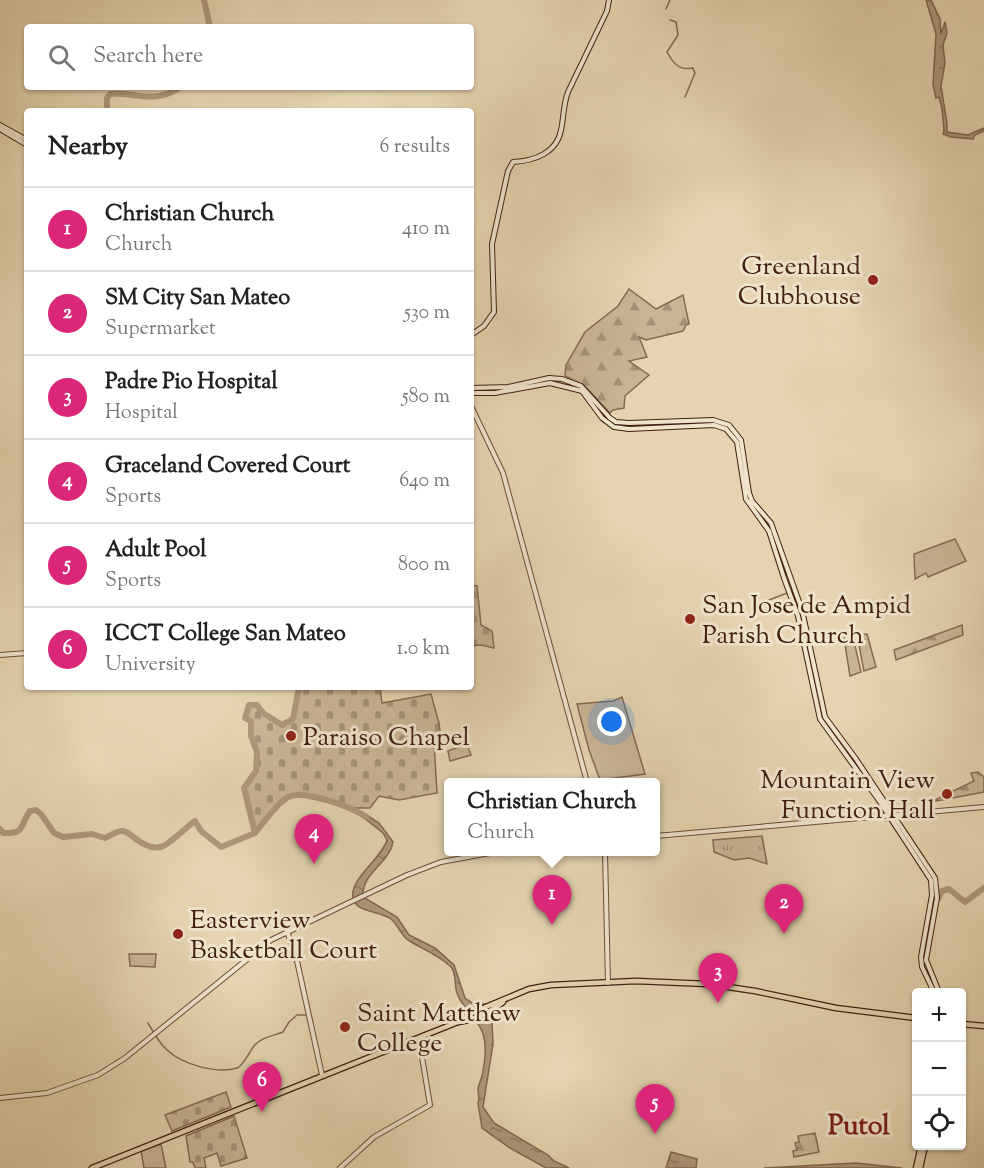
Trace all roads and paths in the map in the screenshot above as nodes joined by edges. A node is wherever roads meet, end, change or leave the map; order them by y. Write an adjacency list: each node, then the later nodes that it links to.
1 (609, 0): 6 (street)
2 (0, 124): 4 (street)
3 (0, 129): 5 (street)
4 (24, 138)
5 (24, 143)
6 (474, 333)
7 (474, 391): 13 (street)
8 (474, 412): 11 (street)
9 (24, 653): 10 (street)
10 (0, 655)
11 (586, 778)
12 (984, 807): 13 (street)
13 (891, 816): 14 (street); 19 (street); 20 (street)
14 (660, 836)
15 (473, 856): 17 (street)
16 (605, 856): 18 (street)
17 (287, 931): 25 (street); 26 (street)
18 (608, 982): 21 (main road); 24 (main road)
19 (932, 988)
20 (937, 988)
21 (912, 1018)
22 (966, 1024): 23 (main road)
23 (984, 1026)
24 (419, 1039): 25 (main road); 29 (street)
25 (322, 1075): 28 (main road)
26 (0, 1098)
27 (922, 1150): 30 (main road)
28 (92, 1168)
29 (340, 1168)
30 (918, 1168)

